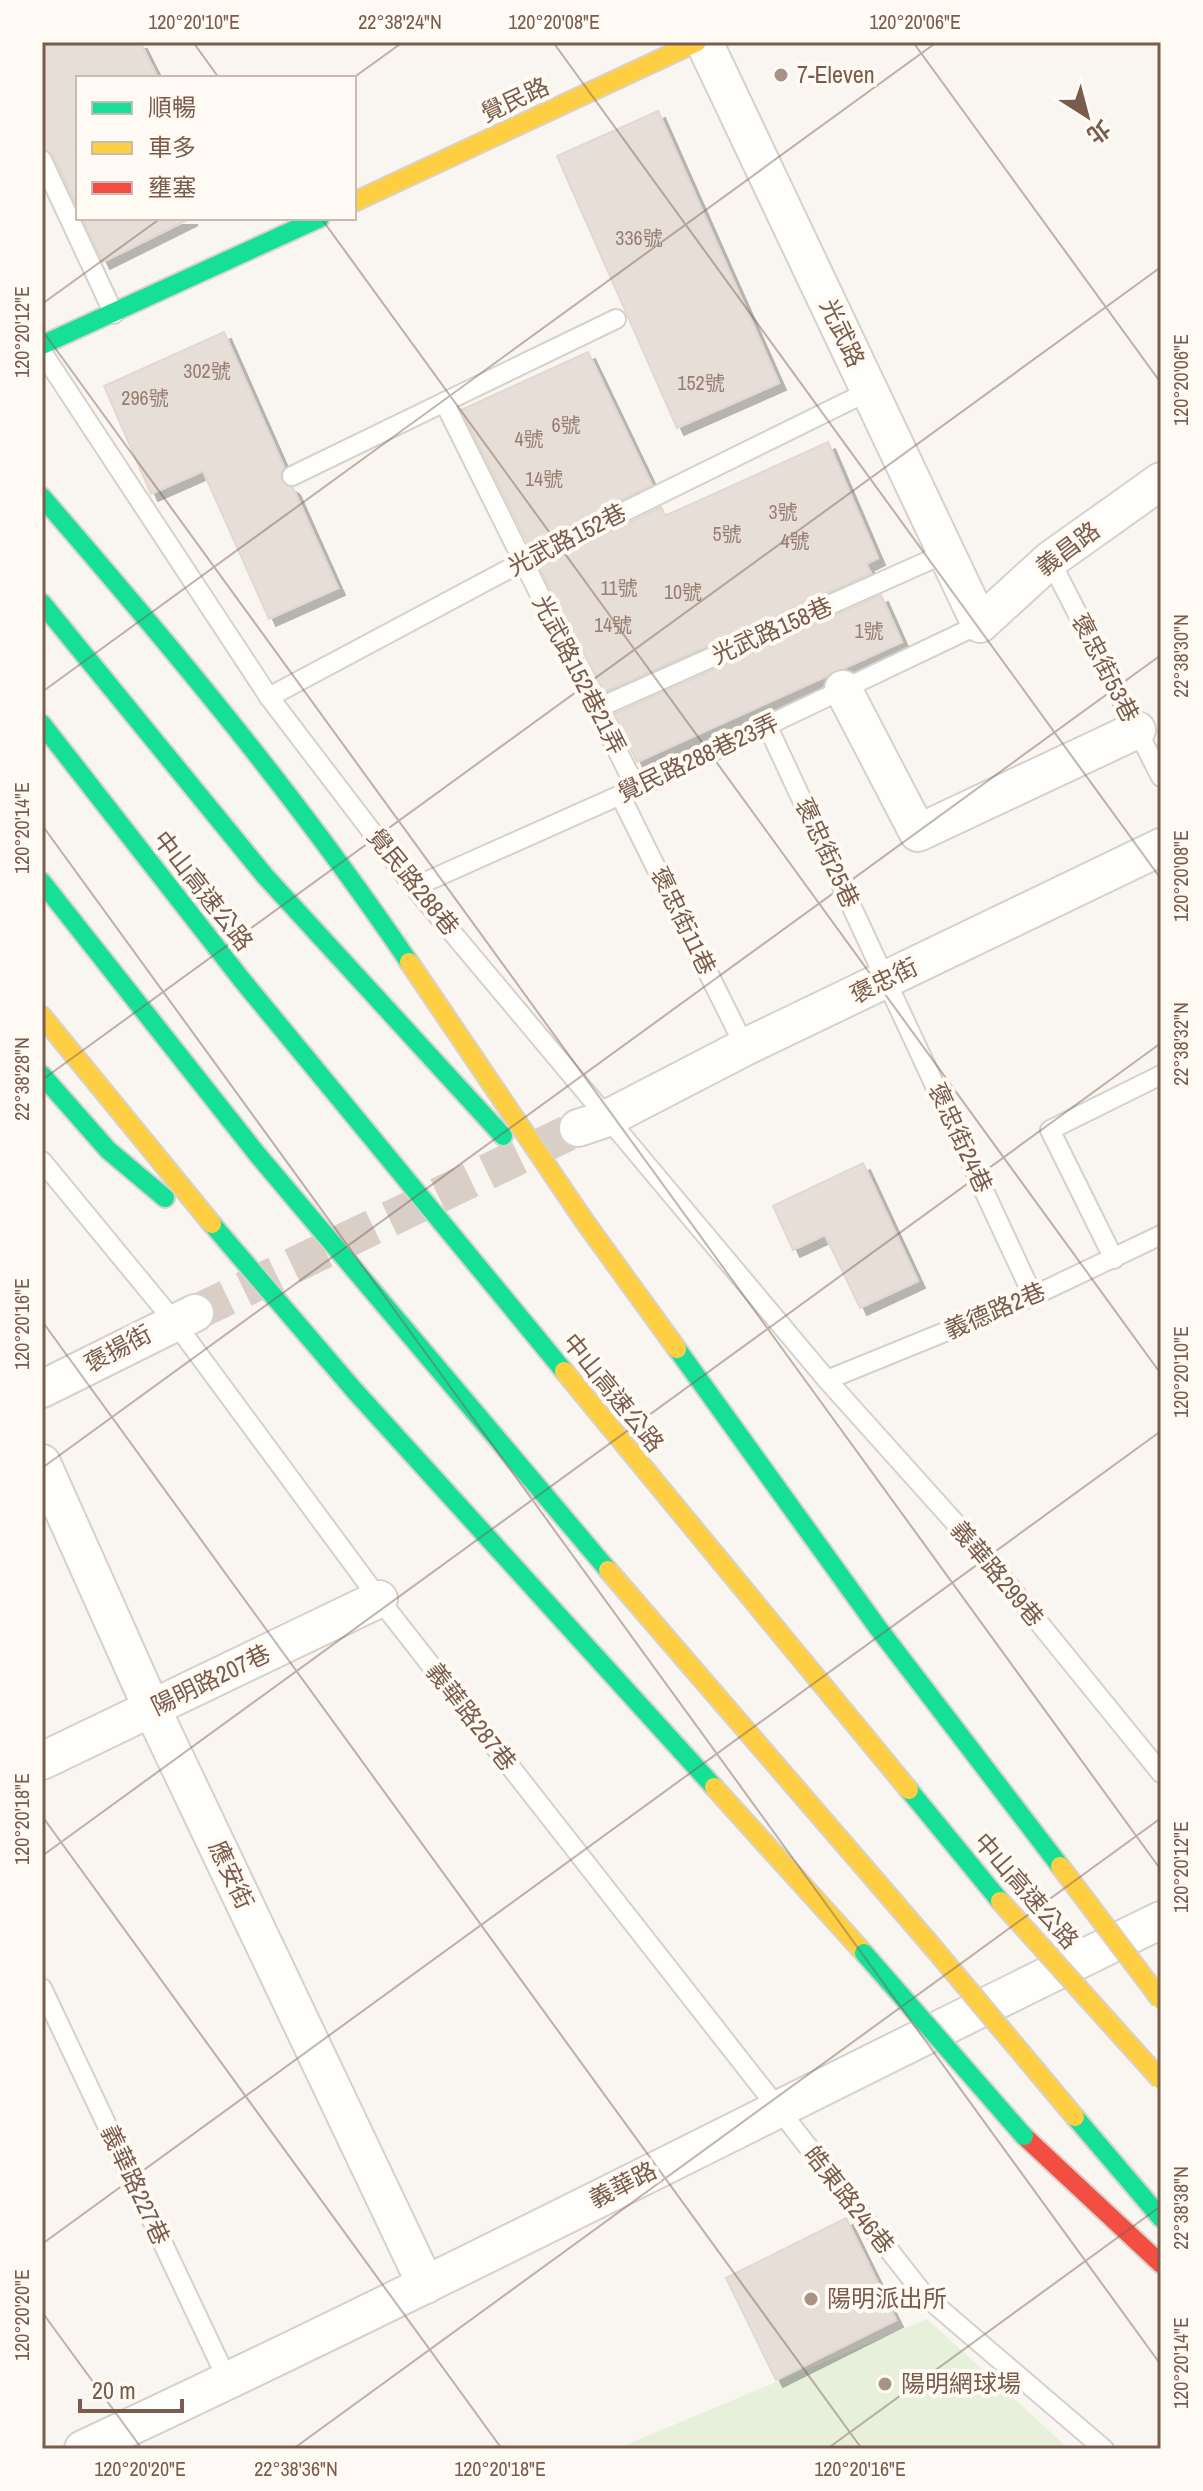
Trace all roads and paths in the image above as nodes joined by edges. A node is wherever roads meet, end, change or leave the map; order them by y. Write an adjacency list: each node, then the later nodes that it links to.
1 (697, 42): 4 (main road, 覺民路)
2 (704, 42): 10 (street, 光武路)
3 (42, 160): 6 (lane)
4 (356, 201)
5 (316, 220): 6 (main road)
6 (114, 314): 8 (main road)
7 (616, 319): 11 (lane)
8 (42, 345)
9 (42, 352): 21 (lane, 覺民路288巷)
10 (869, 391): 15 (street, 光武路); 17 (lane, 光武路152巷)
11 (444, 402): 12 (lane); 17 (lane, 光武路152巷21弄)
12 (292, 476)
13 (1161, 481): 16 (street, 義昌路)
14 (42, 497): 38 (main road)
15 (946, 553): 19 (street, 光武路); 22 (lane, 光武路158巷)
16 (1050, 560): 19 (street, 義昌路); 25 (lane, 褒忠街53巷)
17 (522, 562): 21 (lane, 光武路152巷); 22 (lane, 光武路152巷21弄)
18 (42, 603): 38 (main road)
19 (980, 624): 20 (lane, 覺民路288巷23弄)
20 (843, 689): 24 (lane, 覺民路288巷23弄); 25 (street)
21 (269, 697): 30 (lane, 覺民路288巷)
22 (598, 708): 27 (lane, 光武路152巷21弄)
23 (42, 724): 54 (main road, 中山高速公路, bridge)
24 (767, 725): 27 (lane, 覺民路288巷23弄); 31 (lane, 褒忠街25巷)
25 (1137, 730): 26 (lane, 褒忠街53巷)
26 (1161, 777)
27 (628, 792): 30 (lane, 覺民路288巷23弄); 33 (lane, 褒忠街11巷)
28 (1161, 847): 31 (street, 褒忠街)
29 (42, 882): 56 (main road, bridge)
30 (414, 887): 36 (lane, 覺民路288巷)
31 (886, 980): 33 (street, 褒忠街); 42 (lane, 褒忠街24巷)
32 (42, 1016): 41 (main road)
33 (745, 1047): 36 (street, 褒忠街)
34 (42, 1075): 41 (main road)
35 (1161, 1075): 40 (lane)
36 (593, 1123): 44 (lane, 覺民路288巷)
37 (42, 1161): 43 (lane, 義華路287巷)
38 (585, 1222): 53 (main road, bridge)
39 (1161, 1235): 40 (lane, 義德路2巷)
40 (1114, 1259): 42 (lane, 義德路2巷)
41 (246, 1266): 57 (main road, bridge)
42 (1033, 1296): 44 (lane, 義德路2巷)
43 (184, 1316): 45 (street, 褒揚街); 47 (lane, 義華路287巷)
44 (827, 1380): 50 (lane, 義華路299巷)
45 (42, 1389)
46 (42, 1463): 48 (street, 應安街)
47 (379, 1599): 48 (street, 陽明路207巷); 55 (lane, 義華路287巷)
48 (152, 1709): 49 (street, 陽明路207巷); 58 (street, 應安街)
49 (42, 1761)
50 (1161, 1773)
51 (1161, 1920): 55 (street, 義華路)
52 (42, 1988): 59 (lane, 義華路227巷)
53 (1161, 2000)
54 (1161, 2080)
55 (775, 2107): 58 (street, 義華路); 61 (lane, 皓東路246巷)
56 (1161, 2218)
57 (1161, 2264)
58 (426, 2285): 59 (street, 義華路)
59 (228, 2381): 60 (street, 義華路)
60 (83, 2449)
61 (1104, 2449)

